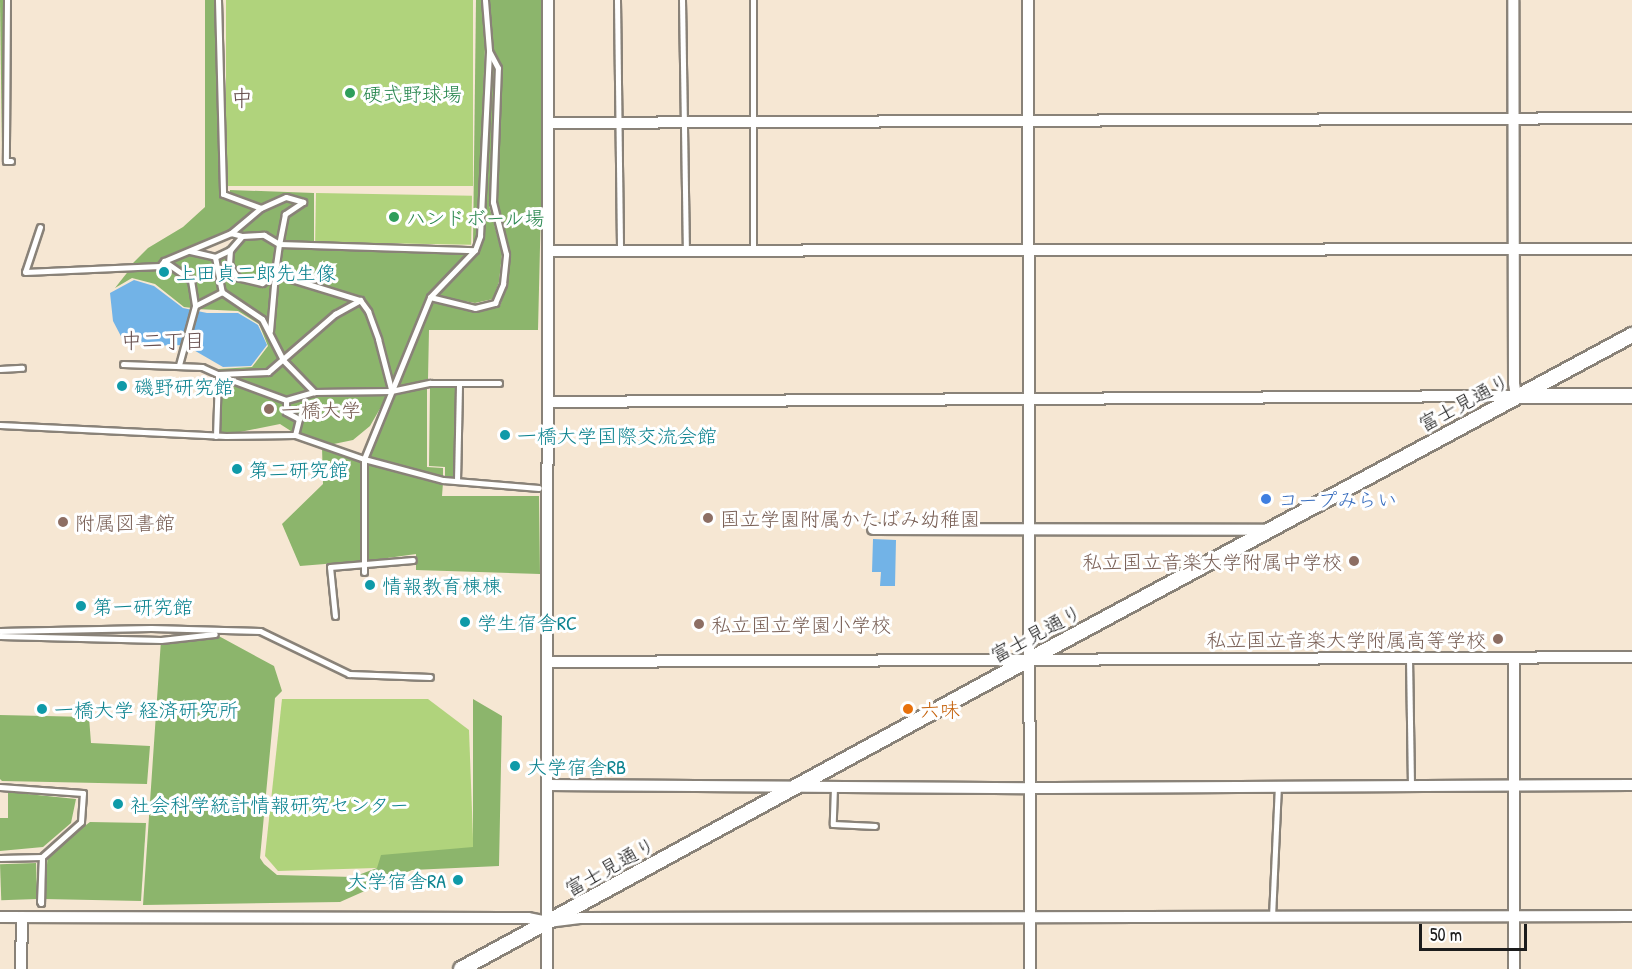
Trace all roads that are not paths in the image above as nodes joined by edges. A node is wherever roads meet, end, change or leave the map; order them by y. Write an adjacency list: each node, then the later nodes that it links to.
1 (7, 0): 18 (lane)
2 (218, 0): 19 (lane)
3 (485, 0): 10 (lane)
4 (548, 0): 15 (street)
5 (617, 0): 16 (lane)
6 (682, 0): 17 (lane)
7 (753, 0): 14 (lane)
8 (1028, 0): 12 (street)
9 (1513, 0): 13 (street)
10 (489, 50): 28 (lane); 39 (lane)
11 (1632, 118): 13 (street)
12 (1028, 119): 13 (street); 14 (street); 24 (street)
13 (1513, 119): 25 (street)
14 (753, 122): 17 (street); 29 (lane)
15 (549, 123): 16 (street); 31 (street)
16 (618, 123): 17 (street); 32 (lane)
17 (684, 123): 33 (lane)
18 (11, 161)
19 (261, 208): 21 (lane); 23 (lane)
20 (40, 227): 35 (lane)
21 (231, 233): 22 (lane); 30 (lane)
22 (242, 236): 23 (lane); 27 (lane)
23 (279, 244): 28 (lane); 37 (lane)
24 (1029, 249): 25 (street); 29 (street); 55 (street)
25 (1514, 249): 26 (street); 53 (street)
26 (1632, 249)
27 (230, 250): 34 (lane); 37 (lane)
28 (475, 250): 39 (lane)
29 (753, 250): 33 (street)
30 (189, 251): 34 (lane); 35 (lane)
31 (548, 251): 32 (street); 57 (street)
32 (620, 251): 33 (street)
33 (686, 251)
34 (215, 257): 38 (lane)
35 (162, 263): 36 (lane); 41 (lane)
36 (164, 272)
37 (275, 274): 40 (lane); 42 (lane)
38 (222, 292): 41 (lane); 42 (lane)
39 (430, 297): 51 (lane)
40 (360, 300): 44 (lane); 51 (lane)
41 (195, 306): 46 (lane)
42 (270, 333): 44 (lane)
43 (1632, 335): 53 (street, 富士見通り)
44 (283, 360): 46 (lane); 52 (lane)
45 (123, 364): 46 (lane)
46 (179, 365)
47 (22, 368): 48 (lane)
48 (0, 369)
49 (459, 383): 50 (lane); 51 (lane); 62 (lane)
50 (499, 383)
51 (391, 391): 52 (lane); 61 (lane)
52 (314, 392): 56 (lane)
53 (1516, 396): 54 (street); 55 (street); 66 (street, 富士見通り)
54 (1632, 396)
55 (1029, 399): 57 (street); 65 (street)
56 (286, 400): 59 (lane); 60 (lane)
57 (548, 402): 78 (street)
58 (0, 425): 60 (lane)
59 (295, 435): 60 (lane); 61 (lane)
60 (216, 436)
61 (364, 459): 62 (lane); 68 (lane)
62 (457, 481): 63 (lane)
63 (539, 488)
64 (873, 529): 65 (street)
65 (1030, 530): 66 (street); 77 (street)
66 (1270, 530): 77 (street, 富士見通り)
67 (413, 560): 68 (lane)
68 (364, 564): 69 (lane); 70 (lane)
69 (364, 572)
70 (335, 616)
71 (0, 631): 79 (lane)
72 (215, 634): 73 (lane)
73 (0, 636)
74 (1632, 657): 76 (street)
75 (1408, 658): 76 (street); 77 (street); 84 (lane)
76 (1514, 658): 85 (street)
77 (1030, 659): 78 (street); 81 (street, 富士見通り); 88 (street)
78 (548, 662): 80 (street)
79 (430, 677)
80 (548, 785): 81 (street); 98 (street)
81 (799, 785): 82 (street); 98 (street, 富士見通り)
82 (834, 785): 88 (street); 89 (lane)
83 (1278, 785): 84 (street); 88 (street); 96 (lane)
84 (1411, 785): 85 (street)
85 (1514, 785): 86 (street); 92 (street)
86 (1632, 785)
87 (0, 787): 90 (lane)
88 (1030, 788): 97 (street)
89 (875, 826)
90 (42, 857): 90 (lane); 91 (lane)
91 (0, 858)
92 (1514, 916): 93 (street); 96 (street); 103 (street)
93 (1632, 916)
94 (0, 917): 95 (street)
95 (22, 917): 98 (street); 99 (street)
96 (1272, 918): 97 (street)
97 (1029, 919): 98 (street); 102 (street)
98 (548, 922): 100 (street, 富士見通り); 101 (street)
99 (21, 969)
100 (461, 969)
101 (547, 969)
102 (1030, 969)
103 (1514, 969)

